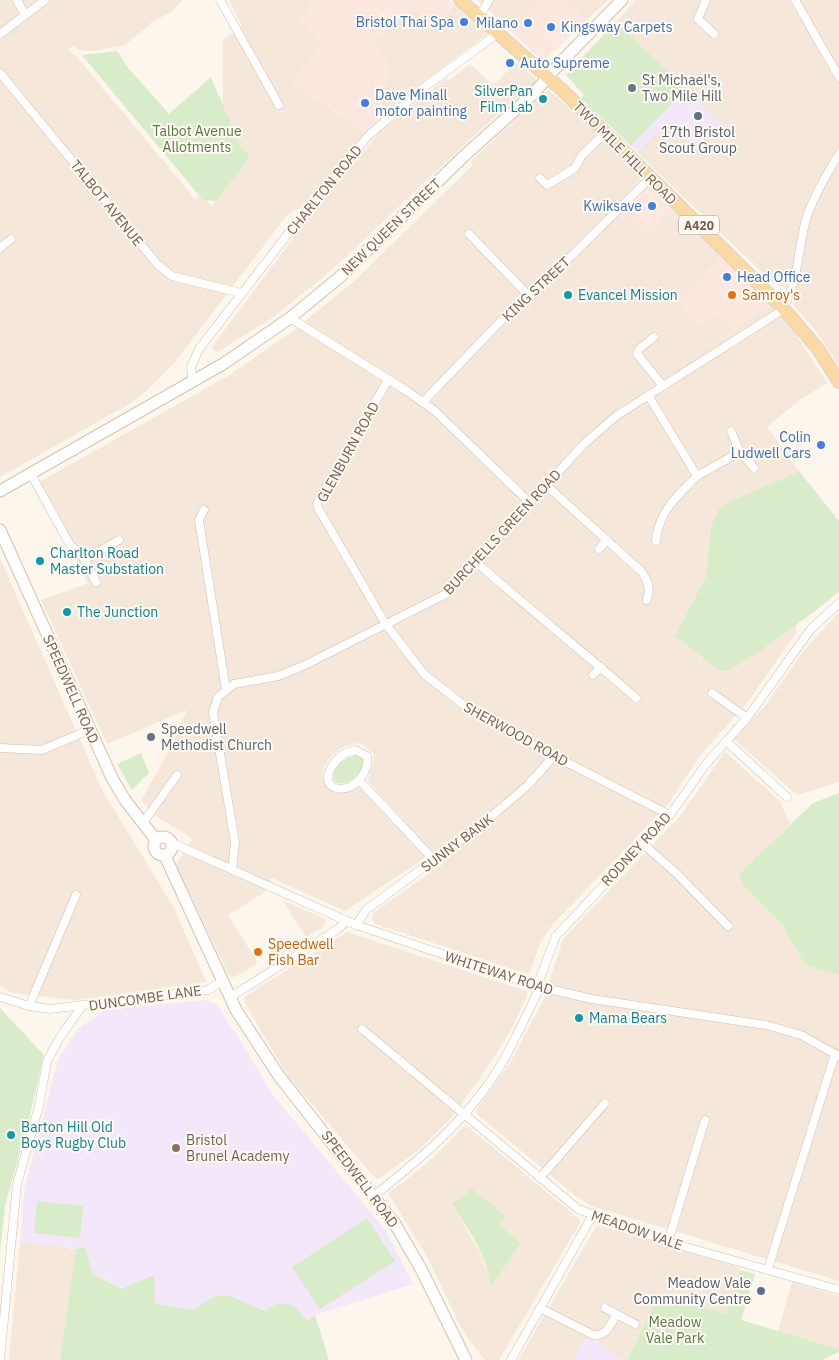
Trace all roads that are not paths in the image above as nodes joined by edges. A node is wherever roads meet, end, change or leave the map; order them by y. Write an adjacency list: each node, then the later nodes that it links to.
1 (17, 0): 9 (street)
2 (45, 0): 9 (street)
3 (220, 0): 17 (street)
4 (460, 0): 10 (main road, TWO MILE HILL ROAD / A420)
5 (489, 0): 10 (street)
6 (622, 0): 15 (street, NEW QUEEN STREET)
7 (706, 0): 13 (street)
8 (795, 0): 16 (street)
9 (26, 15): 12 (street)
10 (479, 17): 11 (main road, TWO MILE HILL ROAD / A420)
11 (498, 33): 15 (main road, TWO MILE HILL ROAD / A420); 26 (street, CHARLTON ROAD)
12 (0, 34)
13 (714, 34)
14 (0, 73): 26 (street, TALBOT AVENUE)
15 (548, 77): 18 (main road, TWO MILE HILL ROAD / A420); 29 (street, NEW QUEEN STREET)
16 (839, 77)
17 (279, 105)
18 (605, 133): 21 (street); 22 (main road, TWO MILE HILL ROAD / A420)
19 (839, 154): 20 (street)
20 (836, 166): 28 (street)
21 (540, 178)
22 (650, 178): 27 (street, KING STREET); 28 (main road, TWO MILE HILL ROAD / A420)
23 (469, 234): 27 (street)
24 (11, 239): 25 (street)
25 (0, 248)
26 (241, 292): 32 (street, CHARLTON ROAD)
27 (530, 297): 36 (street, KING STREET)
28 (784, 309): 33 (main road, TWO MILE HILL ROAD / A420); 34 (street, BURCHELLS GREEN ROAD)
29 (290, 318): 31 (street); 32 (street, NEW QUEEN STREET)
30 (654, 337): 34 (street)
31 (388, 380): 36 (street); 56 (street, GLENBURN ROAD)
32 (193, 381): 40 (street)
33 (839, 382)
34 (662, 386): 35 (street, BURCHELLS GREEN ROAD)
35 (648, 395): 41 (street); 42 (street, BURCHELLS GREEN ROAD)
36 (423, 402): 44 (street)
37 (732, 431): 38 (street)
38 (740, 452): 39 (street); 41 (street)
39 (754, 468)
40 (30, 474): 43 (street); 51 (street)
41 (698, 476): 49 (street)
42 (547, 486): 44 (street, BURCHELLS GREEN ROAD); 48 (street)
43 (0, 491)
44 (529, 502): 52 (street, BURCHELLS GREEN ROAD)
45 (204, 510): 59 (street)
46 (0, 530): 63 (street, SPEEDWELL ROAD)
47 (119, 540): 51 (street)
48 (607, 540): 50 (street); 54 (street)
49 (656, 541)
50 (599, 549)
51 (84, 560): 53 (street)
52 (475, 561): 56 (street, BURCHELLS GREEN ROAD); 57 (street)
53 (96, 582)
54 (647, 600)
55 (839, 603): 62 (street, RODNEY ROAD)
56 (385, 623): 59 (street, BURCHELLS GREEN ROAD); 66 (street, SHERWOOD ROAD)
57 (601, 667): 58 (street); 61 (street)
58 (593, 675)
59 (226, 690): 77 (street)
60 (712, 693): 62 (street)
61 (636, 698)
62 (747, 718): 64 (street, RODNEY ROAD)
63 (89, 730): 65 (street); 71 (street, SPEEDWELL ROAD)
64 (726, 741): 69 (street); 70 (street, RODNEY ROAD)
65 (0, 748)
66 (554, 756): 70 (street, SHERWOOD ROAD); 76 (street, SUNNY BANK)
67 (177, 775): 71 (street)
68 (359, 780): 68 (street); 76 (street)
69 (787, 797)
70 (670, 815): 74 (street, RODNEY ROAD)
71 (142, 823): 72 (street, SPEEDWELL ROAD)
72 (156, 840): 73 (street); 75 (street, SPEEDWELL ROAD)
73 (172, 843): 75 (street); 77 (street, WHITEWAY ROAD)
74 (643, 844): 82 (street); 84 (street, RODNEY ROAD)
75 (165, 856): 79 (street, SPEEDWELL ROAD)
76 (435, 861): 81 (street, SUNNY BANK)
77 (232, 870): 80 (street, WHITEWAY ROAD)
78 (76, 895): 87 (street)
79 (193, 920): 83 (street, SPEEDWELL ROAD); 86 (street, SPEEDWELL ROAD)
80 (346, 921): 81 (street, WHITEWAY ROAD); 86 (street)
81 (356, 925): 84 (street, WHITEWAY ROAD)
82 (728, 926)
83 (216, 986): 88 (street, DUNCOMBE LANE); 89 (street, SPEEDWELL ROAD)
84 (539, 987): 91 (street, WHITEWAY ROAD); 93 (street, RODNEY ROAD)
85 (0, 998): 87 (street)
86 (229, 998): 89 (street, SPEEDWELL ROAD)
87 (29, 1006): 88 (street)
88 (82, 1006): 105 (street, DUNCOMBE LANE)
89 (236, 1010): 96 (street, SPEEDWELL ROAD)
90 (362, 1028): 93 (street, MEADOW VALE)
91 (837, 1055): 99 (street)
92 (605, 1103): 95 (street)
93 (465, 1114): 95 (street, MEADOW VALE); 96 (street, RODNEY ROAD)
94 (705, 1120): 98 (street)
95 (540, 1178): 97 (street, MEADOW VALE)
96 (375, 1195): 106 (street, SPEEDWELL ROAD)
97 (592, 1216): 98 (street, MEADOW VALE); 101 (street)
98 (668, 1242): 99 (street, MEADOW VALE)
99 (768, 1269): 100 (street, MEADOW VALE)
100 (839, 1290)
101 (540, 1308): 103 (street); 107 (street)
102 (605, 1308): 103 (street)
103 (616, 1315): 104 (street)
104 (635, 1324)
105 (0, 1360)
106 (466, 1360)
107 (511, 1360)

